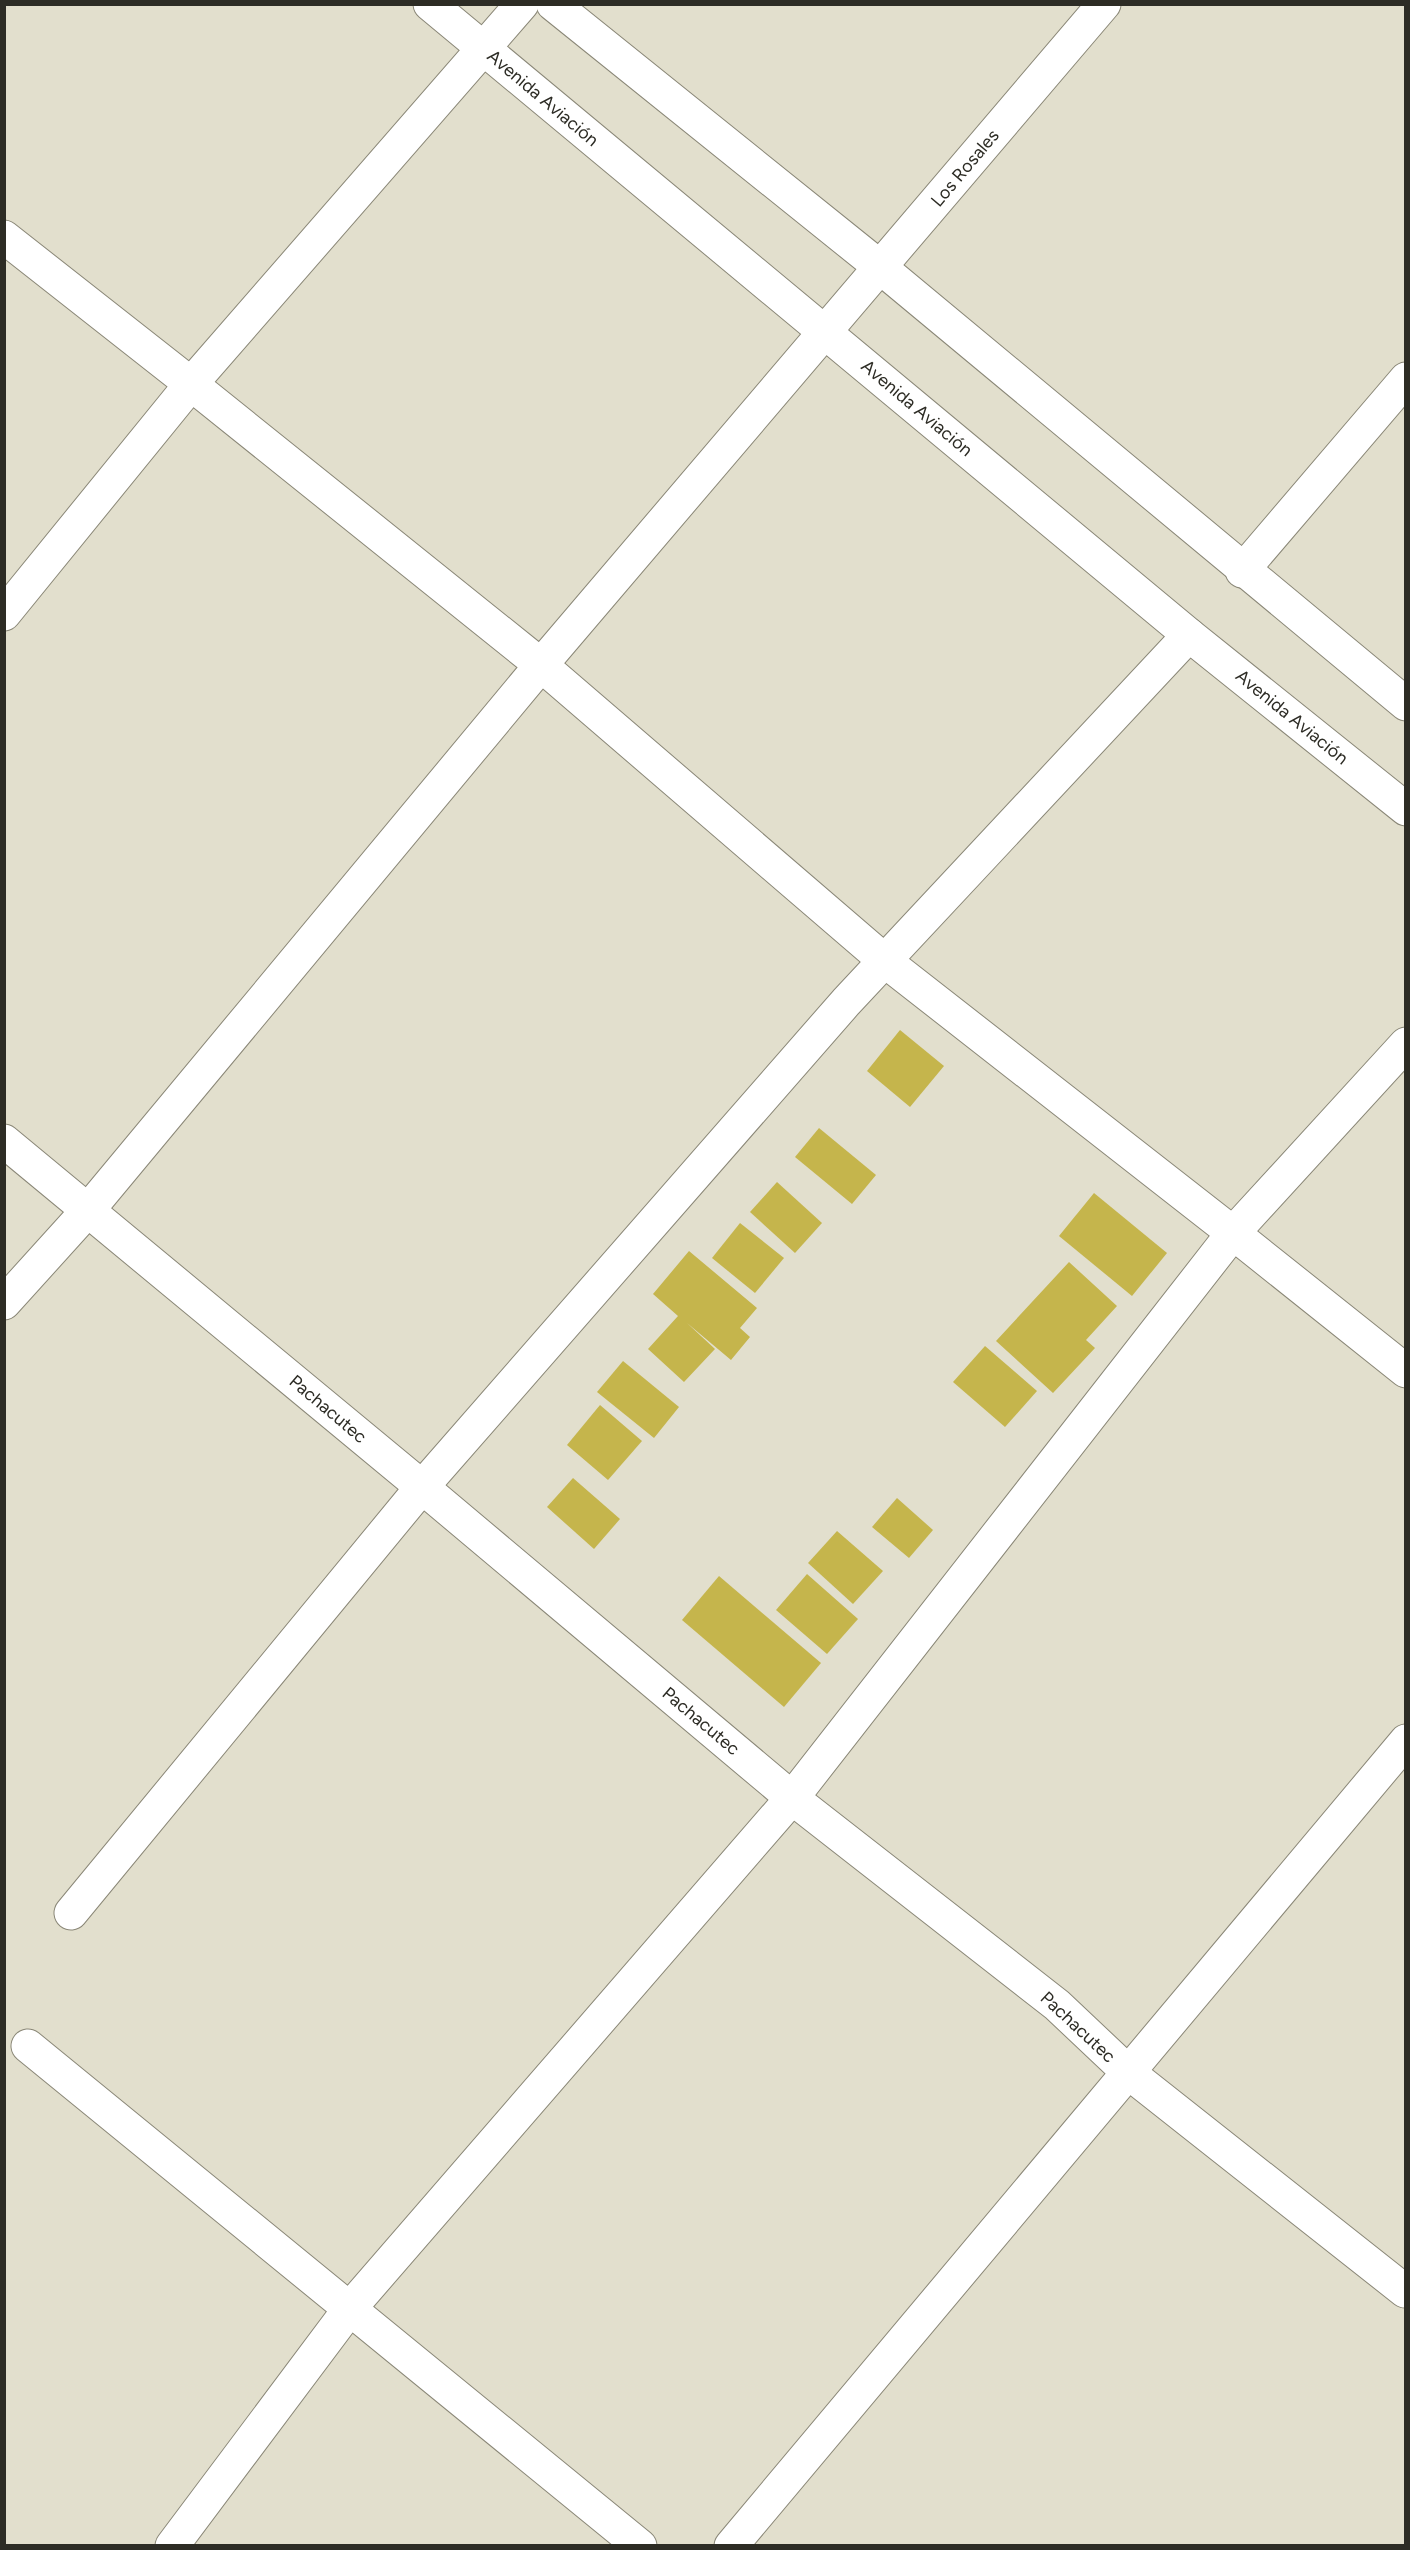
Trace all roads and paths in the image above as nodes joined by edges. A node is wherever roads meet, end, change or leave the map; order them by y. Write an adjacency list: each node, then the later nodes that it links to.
1 (430, 4): 5 (street, Avenida Aviación)
2 (522, 4): 5 (street)
3 (553, 4): 7 (street)
4 (1104, 4): 7 (street, Los Rosales)
5 (484, 49): 8 (street, Avenida Aviación); 10 (street)
6 (4, 237): 10 (street)
7 (880, 267): 8 (street, Los Rosales); 11 (street)
8 (825, 332): 13 (street, Avenida Aviación); 14 (street, Los Rosales)
9 (1406, 379): 11 (street)
10 (191, 384): 12 (street); 14 (street)
11 (1242, 571): 15 (street)
12 (4, 614)
13 (1188, 634): 16 (street, Avenida Aviación); 17 (street)
14 (541, 665): 17 (street); 20 (street, Los Rosales)
15 (1406, 704)
16 (1406, 809)
17 (885, 961): 21 (street); 24 (street)
18 (1406, 1044): 21 (street)
19 (4, 1141): 20 (street, Pachacutec)
20 (89, 1209): 22 (street, Los Rosales); 24 (street, Pachacutec)
21 (1233, 1233): 23 (street); 26 (street)
22 (4, 1304)
23 (1406, 1371)
24 (423, 1487): 26 (street, Pachacutec); 27 (street)
25 (1406, 1741): 29 (street)
26 (792, 1798): 29 (street, Pachacutec); 31 (street)
27 (71, 1913)
28 (28, 2046): 31 (street)
29 (1129, 2073): 30 (street, Pachacutec); 34 (street)
30 (1405, 2291)
31 (351, 2307): 32 (street); 33 (street)
32 (172, 2546)
33 (640, 2546)
34 (730, 2546)

